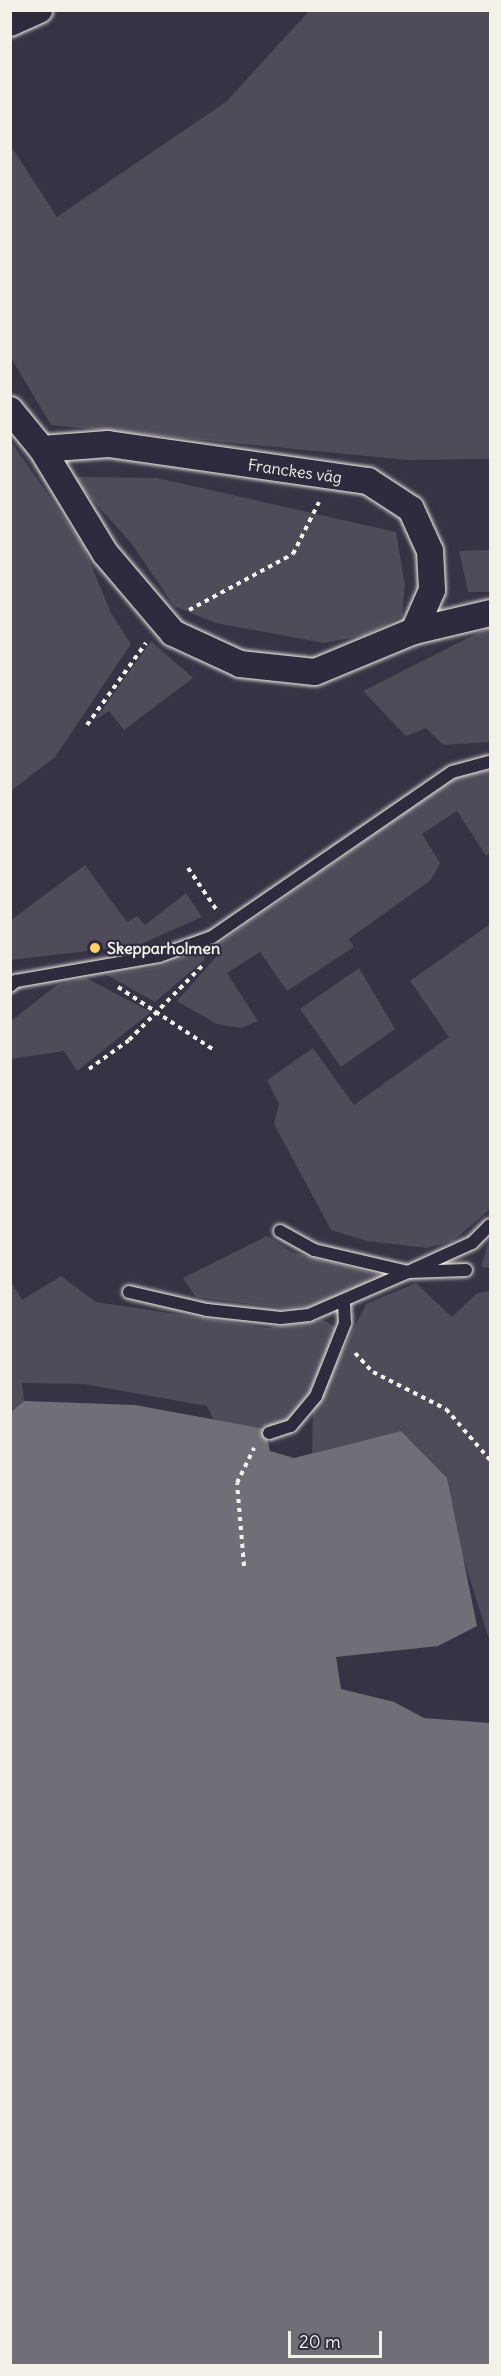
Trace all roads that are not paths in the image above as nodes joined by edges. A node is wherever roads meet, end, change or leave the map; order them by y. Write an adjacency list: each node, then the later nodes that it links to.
1 (39, 10): 2 (street)
2 (10, 23)
3 (10, 411): 4 (street)
4 (42, 449): 6 (street); 6 (street, Franckes väg)
5 (490, 613): 6 (street)
6 (414, 631)
7 (490, 762): 8 (lane)
8 (10, 987)
9 (490, 1226): 12 (lane)
10 (280, 1231): 12 (lane)
11 (466, 1270): 12 (lane)
12 (408, 1272): 14 (lane)
13 (129, 1292): 14 (lane)
14 (344, 1302): 15 (lane)
15 (269, 1433)

